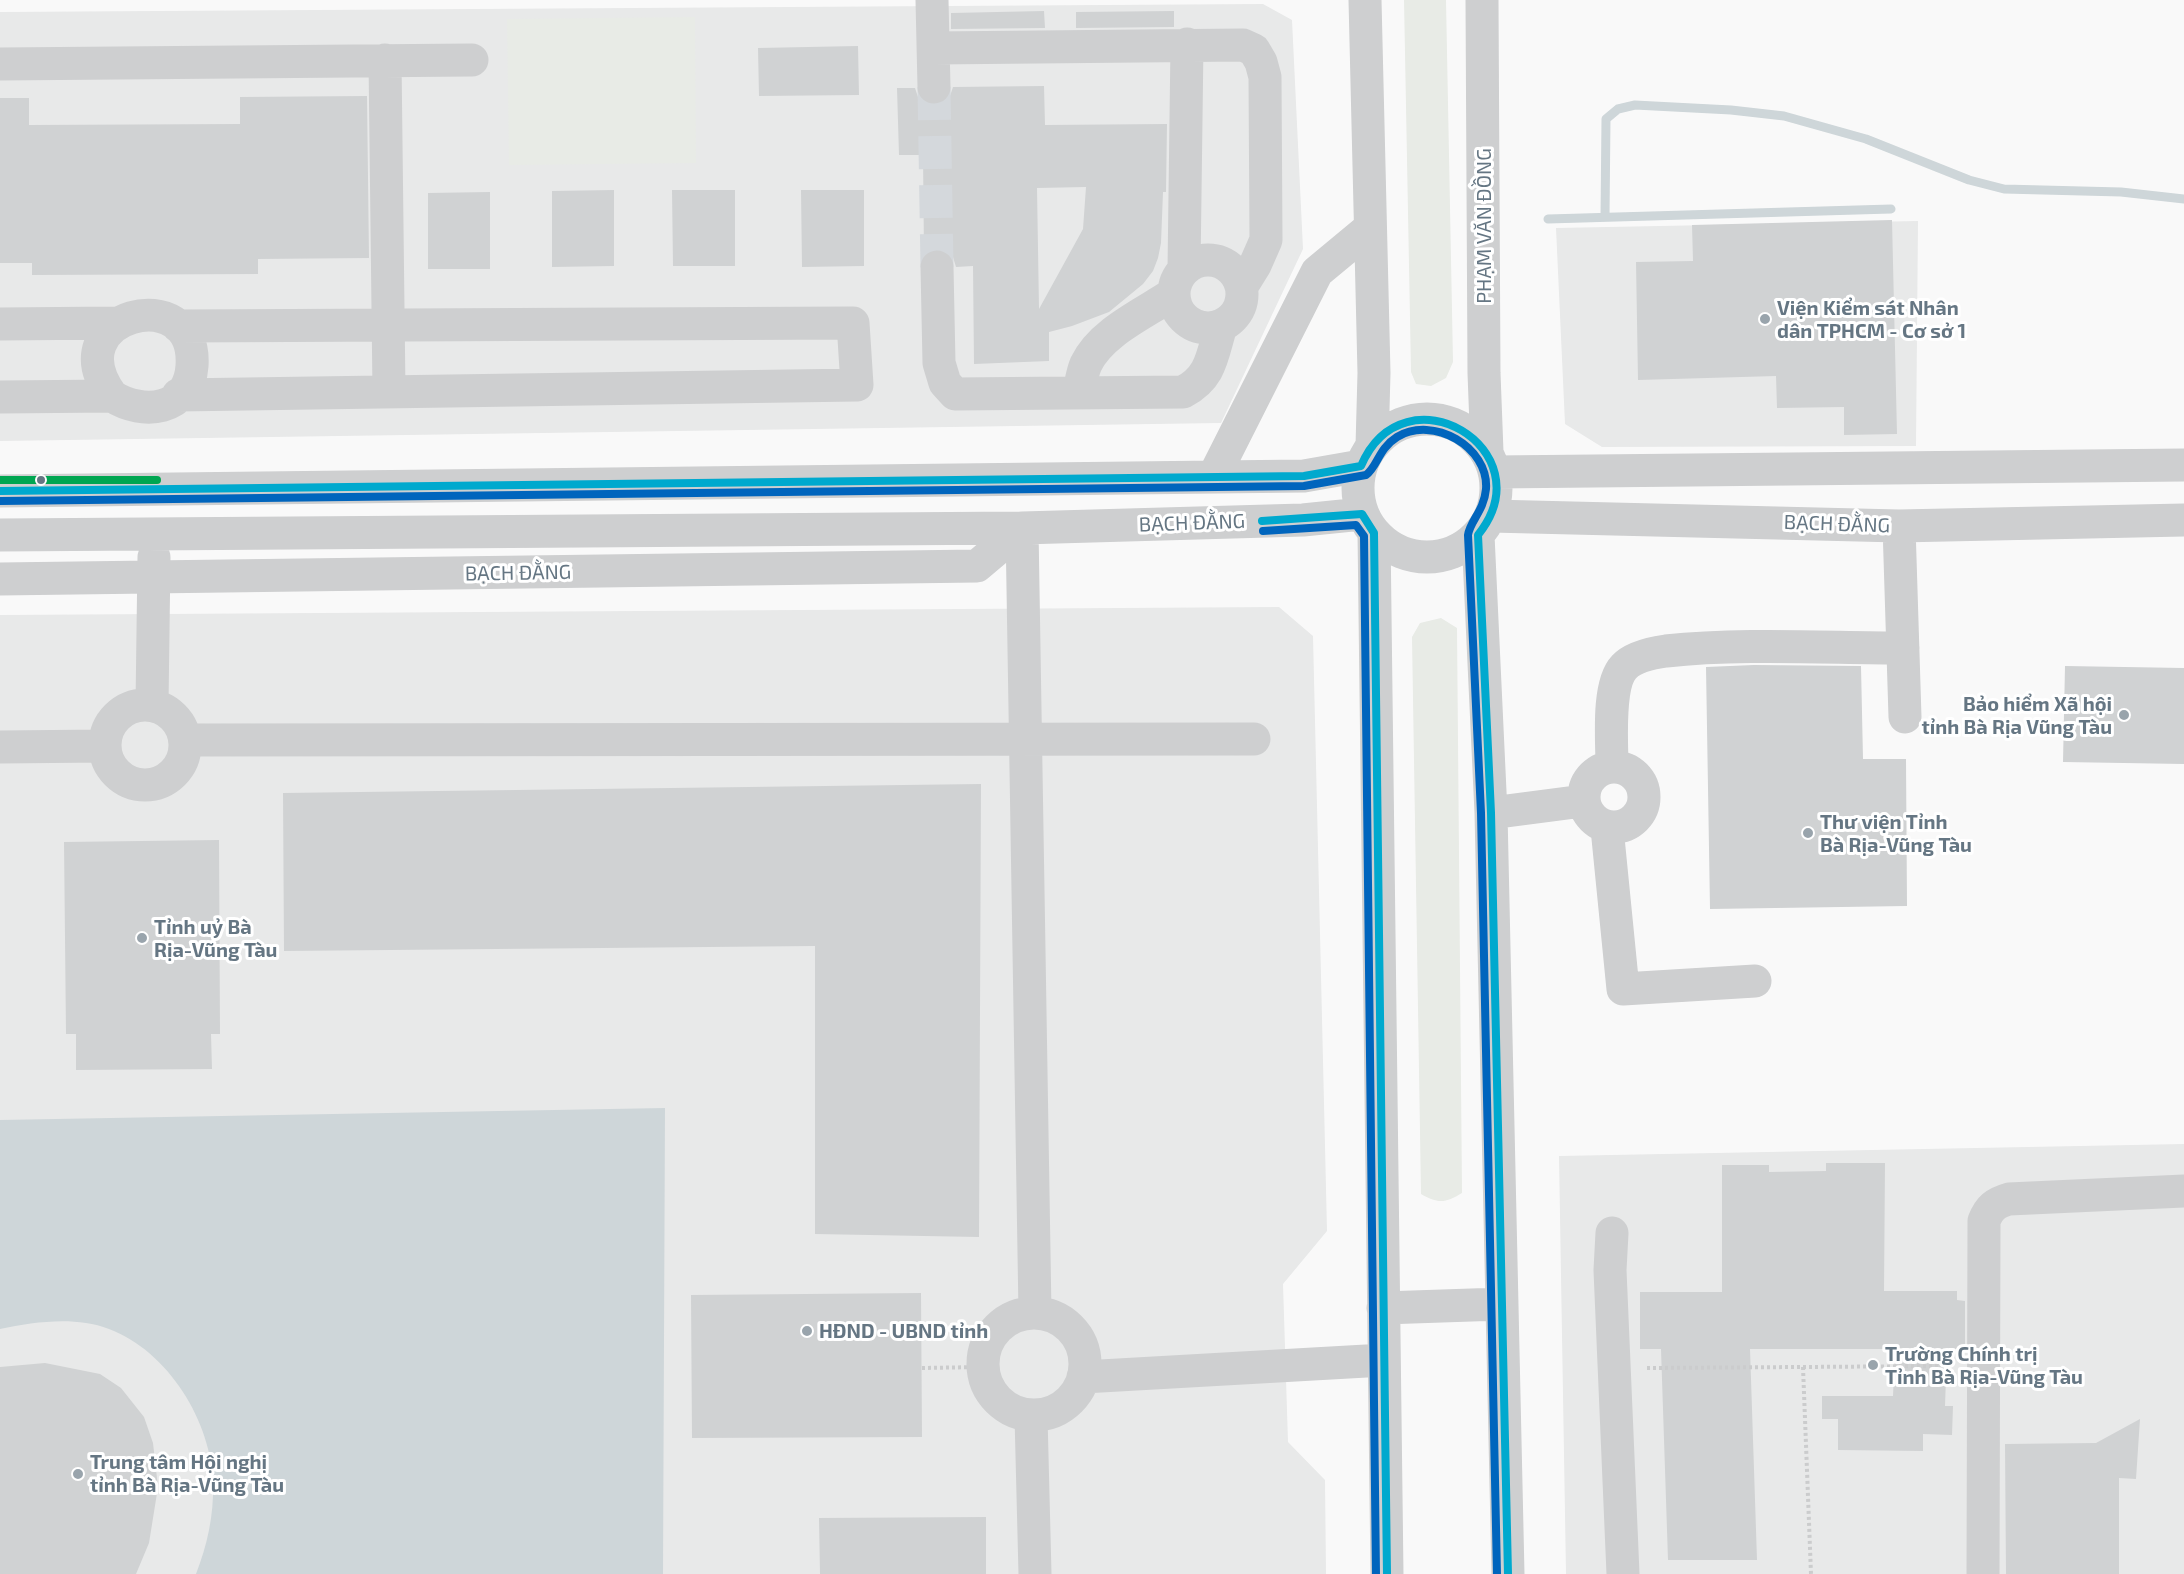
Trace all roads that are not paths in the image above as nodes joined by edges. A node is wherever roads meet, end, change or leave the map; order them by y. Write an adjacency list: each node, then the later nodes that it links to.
1 (932, 0): 5 (street)
2 (1365, 0): 10 (street)
3 (1482, 0): 25 (street, PHẠM VĂN ĐỒNG)
4 (1187, 44): 5 (street); 12 (street); 13 (street)
5 (934, 48): 9 (street)
6 (385, 60): 7 (street); 8 (street); 16 (street)
7 (472, 60)
8 (0, 64)
9 (934, 87)
10 (1370, 228): 18 (street); 24 (street)
11 (938, 267): 20 (street)
12 (1179, 282): 13 (street); 13 (street); 20 (street)
13 (1234, 307): 18 (street); 20 (street)
14 (116, 323): 15 (street); 17 (street); 22 (street)
15 (0, 324)
16 (388, 325): 17 (street); 19 (street); 19 (street)
17 (178, 326): 21 (street)
18 (1284, 336): 27 (street)
19 (389, 392): 21 (street)
20 (1079, 392)
21 (178, 395): 22 (street)
22 (112, 396): 23 (street)
23 (0, 397)
24 (1366, 456): 25 (street); 27 (street); 31 (street)
25 (1491, 462): 26 (street); 32 (street)
26 (2184, 465)
27 (1214, 476): 28 (street)
28 (157, 490): 29 (street); 35 (street)
29 (0, 491)
30 (2184, 520): 33 (street, BẠCH ĐẰNG)
31 (1368, 524): 32 (street); 34 (street, BẠCH ĐẰNG); 55 (street)
32 (1485, 525): 33 (street, BẠCH ĐẰNG); 49 (street)
33 (1899, 526): 39 (street)
34 (1022, 528): 35 (street, BẠCH ĐẰNG); 37 (street, BẠCH ĐẰNG); 42 (street)
35 (155, 534): 36 (street, BẠCH ĐẰNG); 37 (street)
36 (0, 535)
37 (154, 578): 38 (street, BẠCH ĐẰNG); 40 (street)
38 (0, 579)
39 (1903, 648): 41 (street); 47 (street)
40 (152, 705): 44 (street); 45 (street)
41 (1905, 717)
42 (1026, 739): 43 (street); 44 (street); 56 (street)
43 (1254, 739)
44 (185, 740): 45 (street)
45 (104, 746): 46 (street)
46 (0, 747)
47 (1612, 766): 48 (street); 50 (street)
48 (1583, 801): 49 (street); 50 (street)
49 (1491, 813): 54 (street)
50 (1607, 828): 51 (street)
51 (1755, 981)
52 (2184, 1191): 64 (street)
53 (1612, 1233): 63 (street)
54 (1501, 1304): 55 (street); 62 (street)
55 (1383, 1308): 57 (street)
56 (1035, 1313): 58 (street); 59 (street)
57 (1384, 1360): 58 (street); 61 (street)
58 (1083, 1377): 59 (street)
59 (1031, 1416): 60 (street)
60 (1035, 1574)
61 (1387, 1574)
62 (1508, 1574)
63 (1623, 1574)
64 (1983, 1574)

